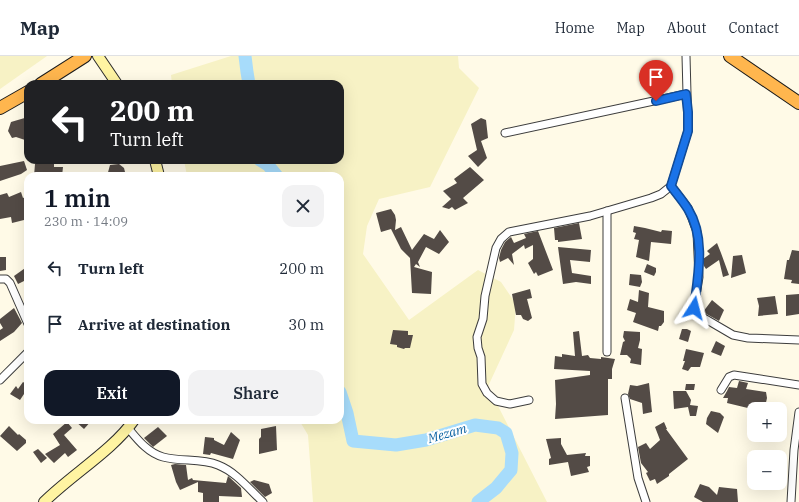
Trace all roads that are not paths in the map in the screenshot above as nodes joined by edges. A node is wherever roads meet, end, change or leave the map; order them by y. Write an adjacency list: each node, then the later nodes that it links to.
1 (84, 56): 5 (highway)
2 (98, 56): 6 (main road)
3 (686, 56): 8 (street)
4 (730, 56): 9 (highway)
5 (47, 80)
6 (114, 80)
7 (24, 94): 10 (highway)
8 (686, 94): 11 (street); 12 (street)
9 (799, 103)
10 (0, 108)
11 (505, 133)
12 (671, 186): 13 (street); 16 (street)
13 (607, 210): 17 (street); 23 (street)
14 (0, 279): 15 (street)
15 (24, 315)
16 (799, 340)
17 (606, 352)
18 (24, 356): 19 (street)
19 (0, 380)
20 (799, 385): 21 (street)
21 (721, 390)
22 (625, 398): 28 (street)
23 (529, 400)
24 (799, 412): 29 (street)
25 (131, 424): 26 (main road); 27 (street)
26 (44, 502)
27 (263, 502)
28 (646, 502)
29 (791, 502)

